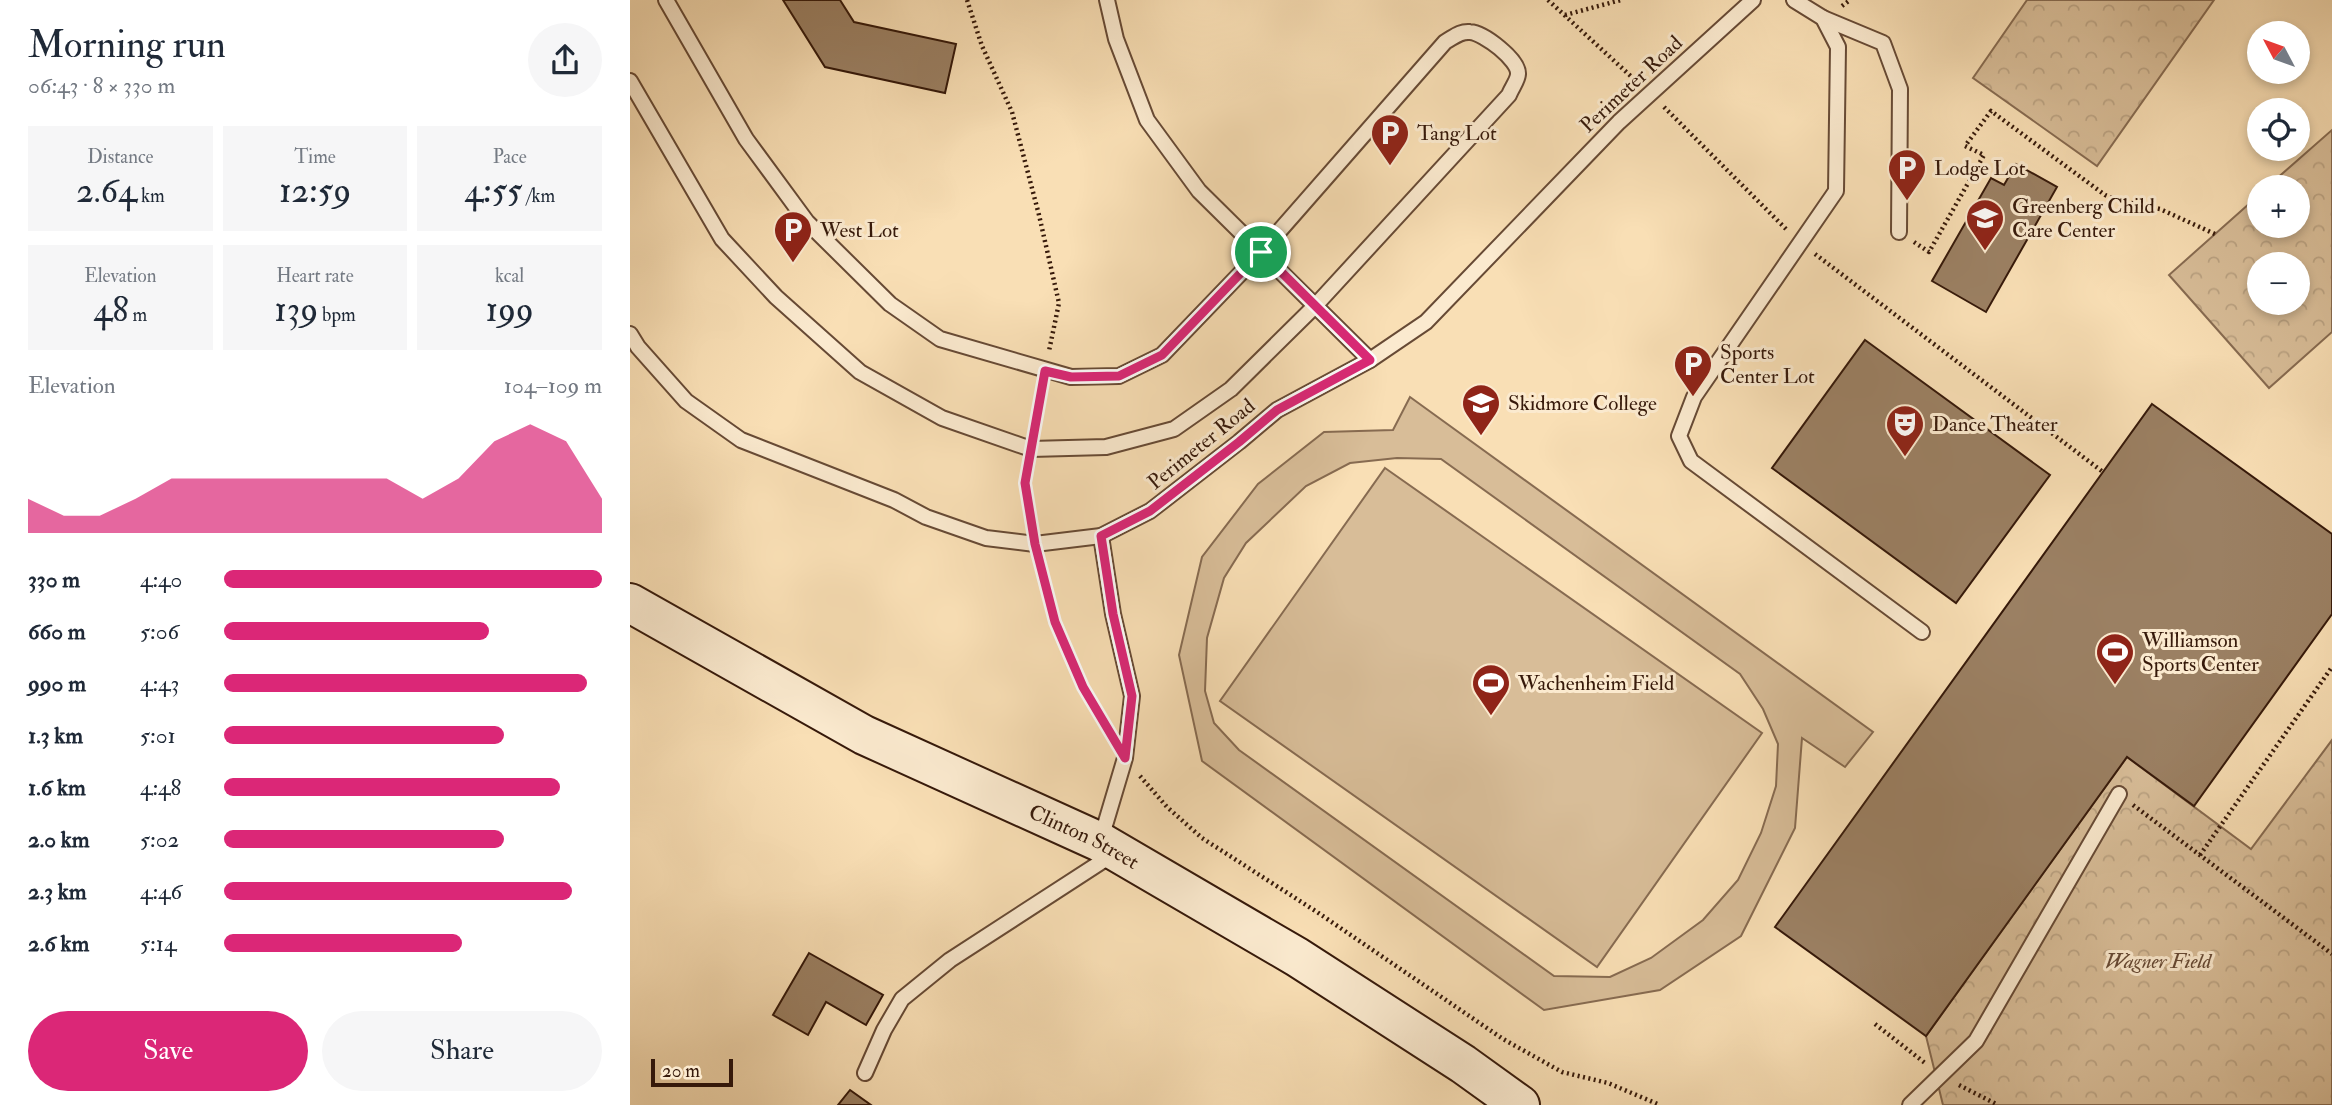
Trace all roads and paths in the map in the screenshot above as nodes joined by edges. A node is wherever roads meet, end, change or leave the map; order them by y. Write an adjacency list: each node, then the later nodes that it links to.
1 (666, 0): 19 (lane)
2 (967, 0): 19 (path)
3 (1107, 0): 15 (lane)
4 (1548, 0): 8 (path)
5 (1621, 0): 8 (path)
6 (1754, 0): 11 (lane, Perimeter Road)
7 (1794, 0): 9 (lane)
8 (1564, 15): 11 (path)
9 (1823, 18): 12 (lane); 14 (lane)
10 (630, 81): 20 (lane)
11 (1650, 93): 14 (path); 18 (lane, Perimeter Road)
12 (1899, 232): 13 (path)
13 (2215, 234)
14 (1800, 242): 21 (path); 25 (lane)
15 (1261, 252): 16 (lane); 16 (lane); 19 (lane)
16 (1315, 306): 18 (lane); 20 (lane)
17 (630, 334): 23 (lane, Perimeter Road)
18 (1370, 360): 22 (lane, Perimeter Road)
19 (1045, 371): 20 (path)
20 (1031, 449): 23 (path)
21 (2103, 472)
22 (1101, 536): 23 (lane, Perimeter Road); 27 (lane)
23 (1035, 544): 27 (path)
24 (630, 603): 29 (street, Clinton Street)
25 (1922, 632)
26 (2332, 667): 30 (path)
27 (1125, 758): 29 (lane); 34 (path)
28 (2119, 794): 30 (path); 35 (lane)
29 (1108, 847): 32 (lane); 33 (street, Clinton Street)
30 (2200, 855): 31 (path)
31 (2332, 954)
32 (865, 1073)
33 (1520, 1105)
34 (1660, 1105)
35 (1910, 1105)

